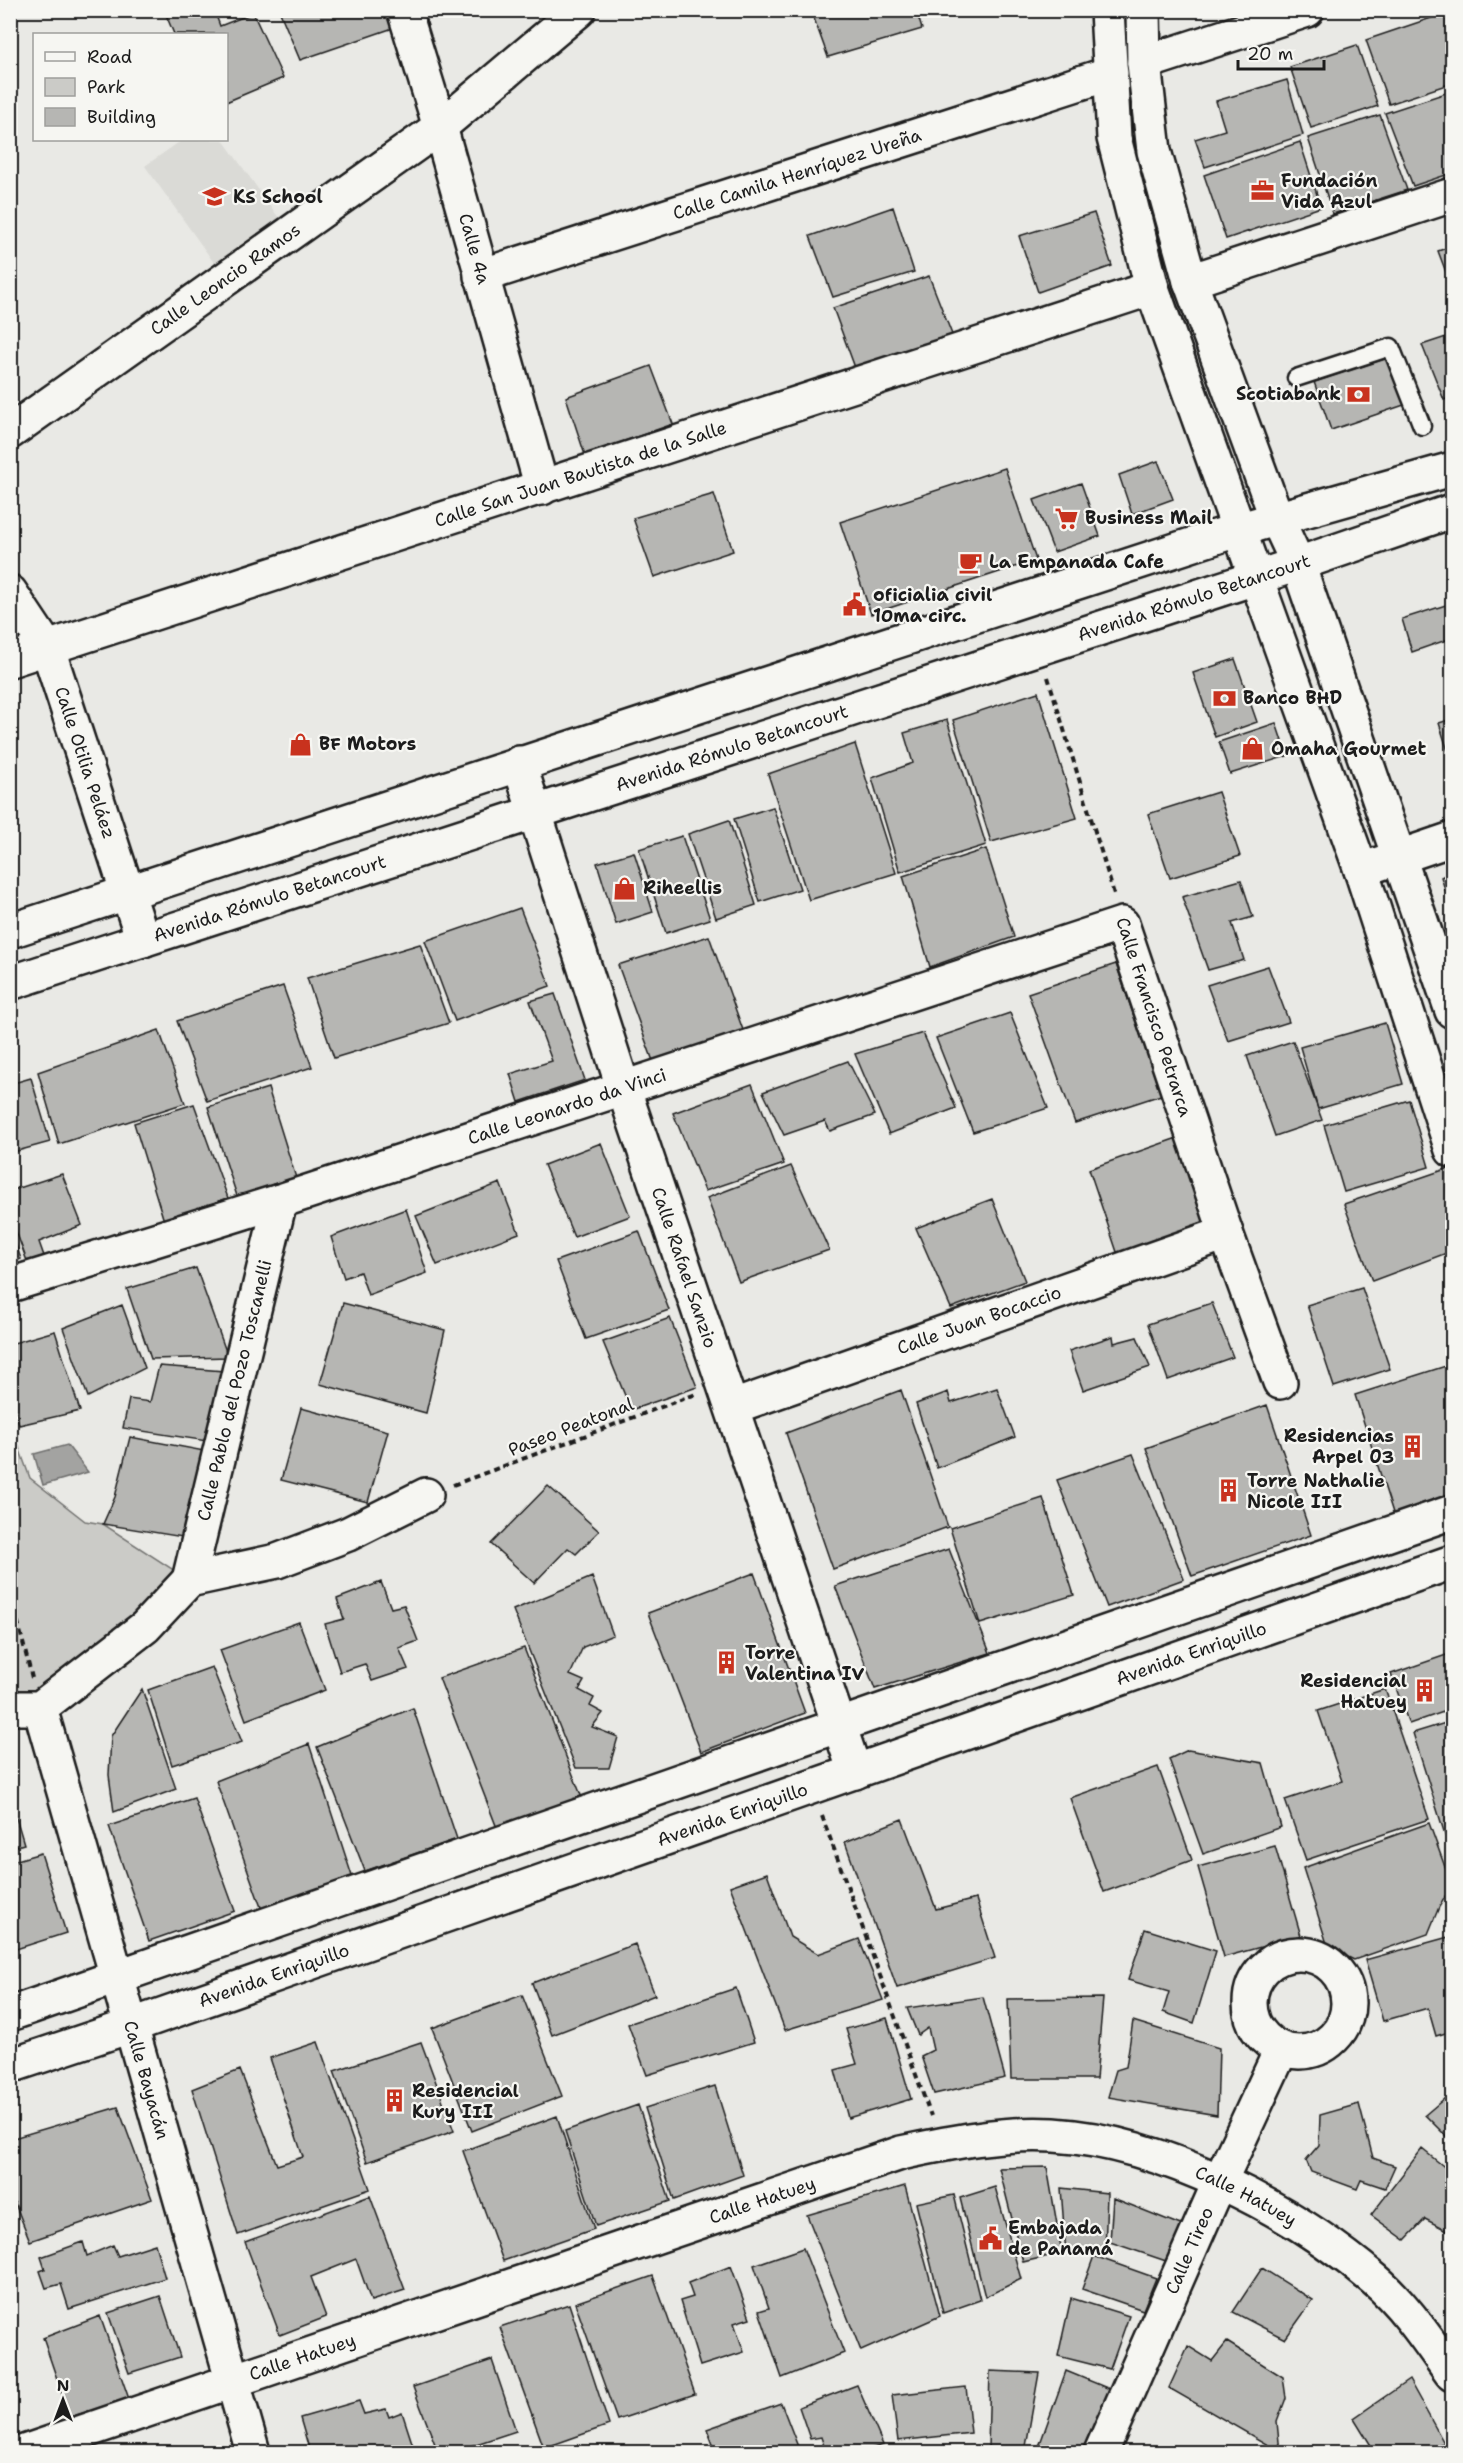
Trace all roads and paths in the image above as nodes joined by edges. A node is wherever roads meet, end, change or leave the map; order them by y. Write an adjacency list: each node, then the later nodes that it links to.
1 (404, 10): 8 (street, Calle 4a)
2 (579, 10): 8 (street, Calle Leoncio Ramos)
3 (1107, 10): 7 (street)
4 (1143, 10): 6 (street)
5 (1307, 10): 6 (street)
6 (1144, 63): 11 (street)
7 (1111, 73): 10 (street, Calle Camila Henríquez Ureña); 12 (street)
8 (440, 127): 10 (street, Calle 4a); 15 (street, Calle Leoncio Ramos)
9 (1452, 195): 11 (street)
10 (481, 276): 17 (street, Calle 4a)
11 (1190, 280): 19 (street)
12 (1152, 288): 17 (street, Calle San Juan Bautista de la Salle); 20 (street)
13 (1296, 378): 14 (lane)
14 (1422, 426)
15 (10, 432)
16 (1452, 469): 19 (street)
17 (542, 488): 25 (street, Calle San Juan Bautista de la Salle)
18 (1452, 511): 21 (street, Avenida Rómulo Betancourt)
19 (1277, 519): 20 (street); 21 (street)
20 (1237, 530): 22 (street); 27 (street)
21 (1298, 564): 22 (street, Avenida Rómulo Betancourt); 30 (street)
22 (1254, 578): 24 (street, Avenida Rómulo Betancourt); 31 (street)
23 (10, 592): 25 (street, Calle Otilia Peláez)
24 (1039, 648): 28 (street, Avenida Rómulo Betancourt); 33 (path, Calle Francisco Petrarca)
25 (48, 649): 26 (street, Calle San Juan Bautista de la Salle); 32 (street, Calle Otilia Peláez)
26 (10, 660)
27 (519, 763): 28 (street, Calle Rafael Sanzio); 32 (street)
28 (534, 812): 35 (street, Avenida Rómulo Betancourt); 38 (street, Calle Rafael Sanzio)
29 (1452, 839): 30 (street)
30 (1400, 857): 31 (street); 37 (street)
31 (1361, 870): 39 (street)
32 (126, 891): 34 (street); 35 (street, Calle Otilia Peláez)
33 (1122, 924): 38 (street, Calle Leonardo da Vinci); 41 (street, Calle Francisco Petrarca)
34 (10, 931)
35 (142, 940): 36 (street, Avenida Rómulo Betancourt)
36 (10, 983)
37 (1452, 1011)
38 (623, 1087): 40 (street, Calle Leonardo da Vinci); 44 (street, Calle Rafael Sanzio)
39 (1452, 1150)
40 (280, 1201): 42 (street, Calle Leonardo da Vinci); 48 (street, Calle Pablo del Pozo Toscanelli)
41 (1226, 1233): 43 (street, Calle Francisco Petrarca); 44 (street, Calle Juan Bocaccio)
42 (10, 1285)
43 (1280, 1382)
44 (729, 1395): 45 (path, Paseo Peatonal); 51 (street, Calle Rafael Sanzio)
45 (426, 1495): 48 (street)
46 (1452, 1512): 51 (street)
47 (1452, 1562): 52 (street, Avenida Enriquillo)
48 (189, 1580): 50 (street)
49 (10, 1591): 50 (path)
50 (25, 1708): 54 (street, Calle Bayacán)
51 (839, 1724): 52 (street, Calle Rafael Sanzio); 54 (street)
52 (855, 1772): 53 (street, Avenida Enriquillo)
53 (811, 1787): 56 (street, Avenida Enriquillo); 59 (path)
54 (117, 1977): 55 (street); 56 (street, Calle Bayacán)
55 (10, 2014)
56 (133, 2025): 58 (street, Avenida Enriquillo); 62 (street, Calle Bayacán)
57 (1281, 2050): 60 (street, Calle Tireo)
58 (10, 2066)
59 (941, 2144): 60 (street, Calle Hatuey); 62 (street, Calle Hatuey)
60 (1220, 2181): 61 (street, Calle Hatuey); 65 (street, Calle Tireo)
61 (1452, 2374)
62 (233, 2380): 63 (street, Calle Hatuey); 64 (street, Calle Bayacán)
63 (24, 2452)
64 (254, 2452)
65 (1101, 2452)

